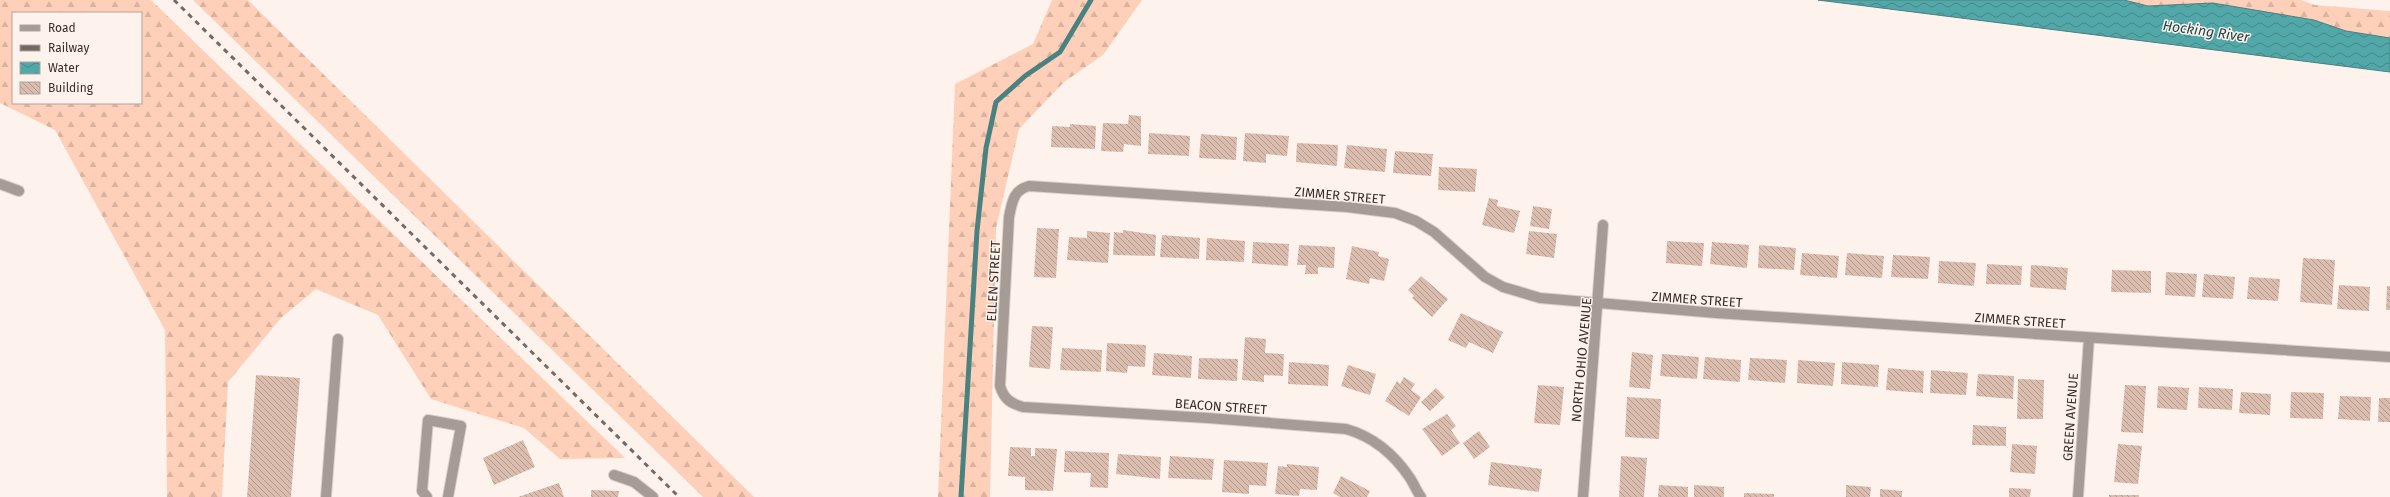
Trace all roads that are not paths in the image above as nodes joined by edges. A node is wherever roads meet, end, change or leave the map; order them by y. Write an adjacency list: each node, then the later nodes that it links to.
1 (0, 184): 3 (street)
2 (1029, 186): 5 (street, ZIMMER STREET); 9 (street, ELLEN STREET)
3 (19, 191)
4 (1603, 225): 5 (street, NORTH OHIO AVENUE)
5 (1598, 304): 6 (street, ZIMMER STREET); 16 (street, NORTH OHIO AVENUE)
6 (2089, 338): 8 (street, ZIMMER STREET); 17 (street, GREEN AVENUE)
7 (338, 339): 11 (street)
8 (2390, 357)
9 (1000, 386): 15 (street, BEACON STREET)
10 (614, 476): 14 (street)
11 (326, 497)
12 (427, 497): 13 (street)
13 (448, 497)
14 (654, 497)
15 (1421, 497)
16 (1583, 497)
17 (2078, 497)

